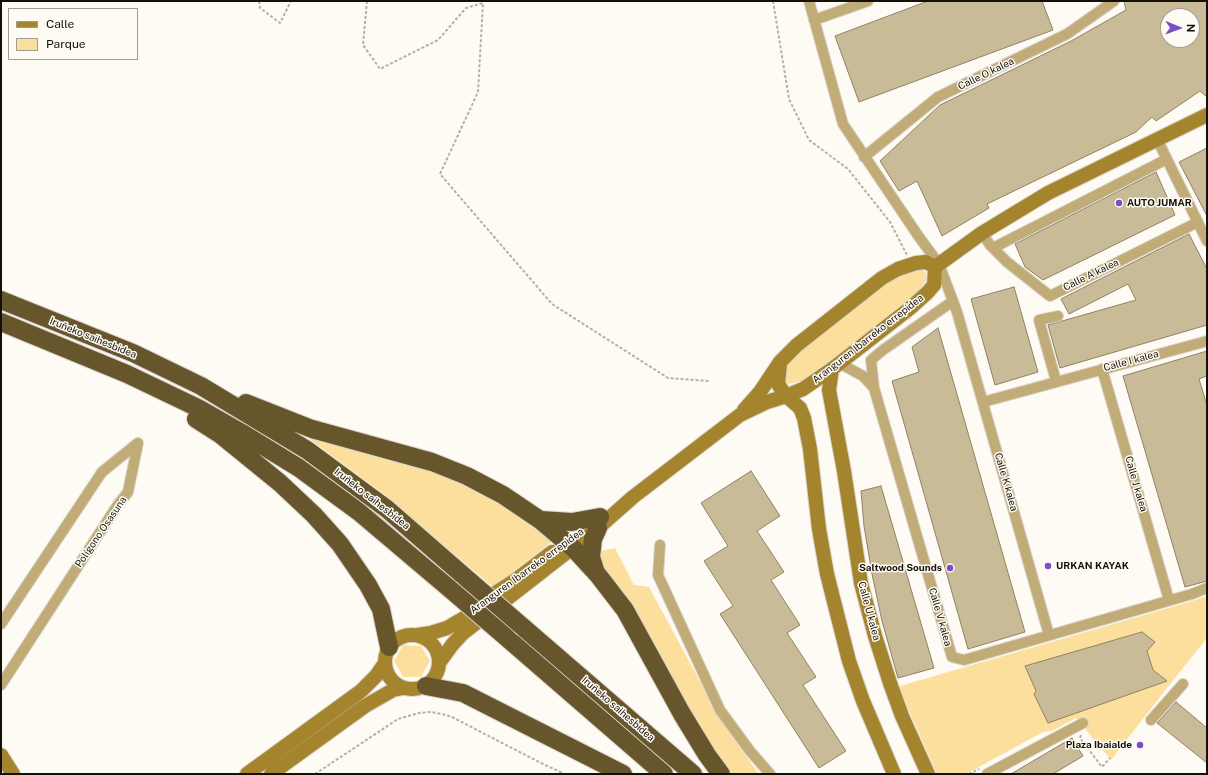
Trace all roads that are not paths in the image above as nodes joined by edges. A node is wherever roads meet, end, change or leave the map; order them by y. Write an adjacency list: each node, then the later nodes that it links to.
1 (810, 1): 4 (street)
2 (868, 1): 4 (street)
3 (1114, 1): 7 (street, Calle O kalea)
4 (814, 20): 7 (street)
5 (1207, 115): 6 (street)
6 (1157, 139): 8 (street); 10 (street)
7 (864, 157): 13 (street)
8 (1167, 159): 9 (street); 12 (street)
9 (1198, 222): 11 (street); 12 (street, Calle A kalea)
10 (982, 233): 12 (street, Calle A kalea); 13 (street)
11 (1207, 241)
12 (993, 248)
13 (937, 265): 15 (street, Calle K kalea); 20 (street, Aranguren Ibarreko errepidea); 21 (street, Aranguren Ibarreko errepidea)
14 (1, 300): 24 (highway, Iruñeko saihesbidea)
15 (953, 301): 25 (street, Calle V kalea); 27 (street, Calle K kalea)
16 (1058, 316): 23 (street)
17 (1, 322): 18 (highway, Iruñeko saihesbidea)
18 (26, 333): 39 (highway); 52 (highway, Iruñeko saihesbidea, bridge)
19 (1207, 341): 22 (street, Calle I kalea)
20 (780, 362): 26 (street); 28 (street, Aranguren Ibarreko errepidea)
21 (836, 366): 25 (street, Calle V kalea); 26 (street, Aranguren Ibarreko errepidea); 57 (street, Calle U kalea)
22 (1102, 369): 23 (street, Calle I kalea); 35 (street, Calle J kalea)
23 (1056, 382): 27 (street, Calle I kalea)
24 (201, 386): 29 (highway); 53 (highway, Iruñeko saihesbidea, bridge)
25 (874, 388): 38 (street, Calle V kalea)
26 (786, 396): 28 (street, Aranguren Ibarreko errepidea); 56 (street)
27 (983, 402): 38 (street, Calle K kalea)
28 (740, 415): 30 (street, Aranguren Ibarreko errepidea)
29 (540, 520): 30 (highway); 31 (highway)
30 (599, 523): 31 (street, Aranguren Ibarreko errepidea); 33 (highway)
31 (565, 543): 33 (highway); 37 (street, Aranguren Ibarreko errepidea); 40 (street, Aranguren Ibarreko errepidea)
32 (660, 545): 55 (street)
33 (596, 574): 54 (highway)
34 (1207, 588): 35 (street)
35 (1169, 600): 38 (street)
36 (1, 624): 42 (street, Polígono Osasuna)
37 (417, 635): 39 (street); 40 (street)
38 (1049, 635)
39 (387, 655): 44 (street); 49 (street)
40 (440, 663): 43 (street)
41 (1183, 684): 45 (street)
42 (1, 685)
43 (426, 686): 44 (street); 51 (highway)
44 (403, 688): 50 (street)
45 (1151, 720)
46 (1083, 723): 58 (street)
47 (1, 755): 48 (street)
48 (13, 774)
49 (247, 774)
50 (272, 774)
51 (623, 774)
52 (664, 774)
53 (693, 774)
54 (721, 774)
55 (770, 774)
56 (894, 774)
57 (928, 774)
58 (987, 774)

